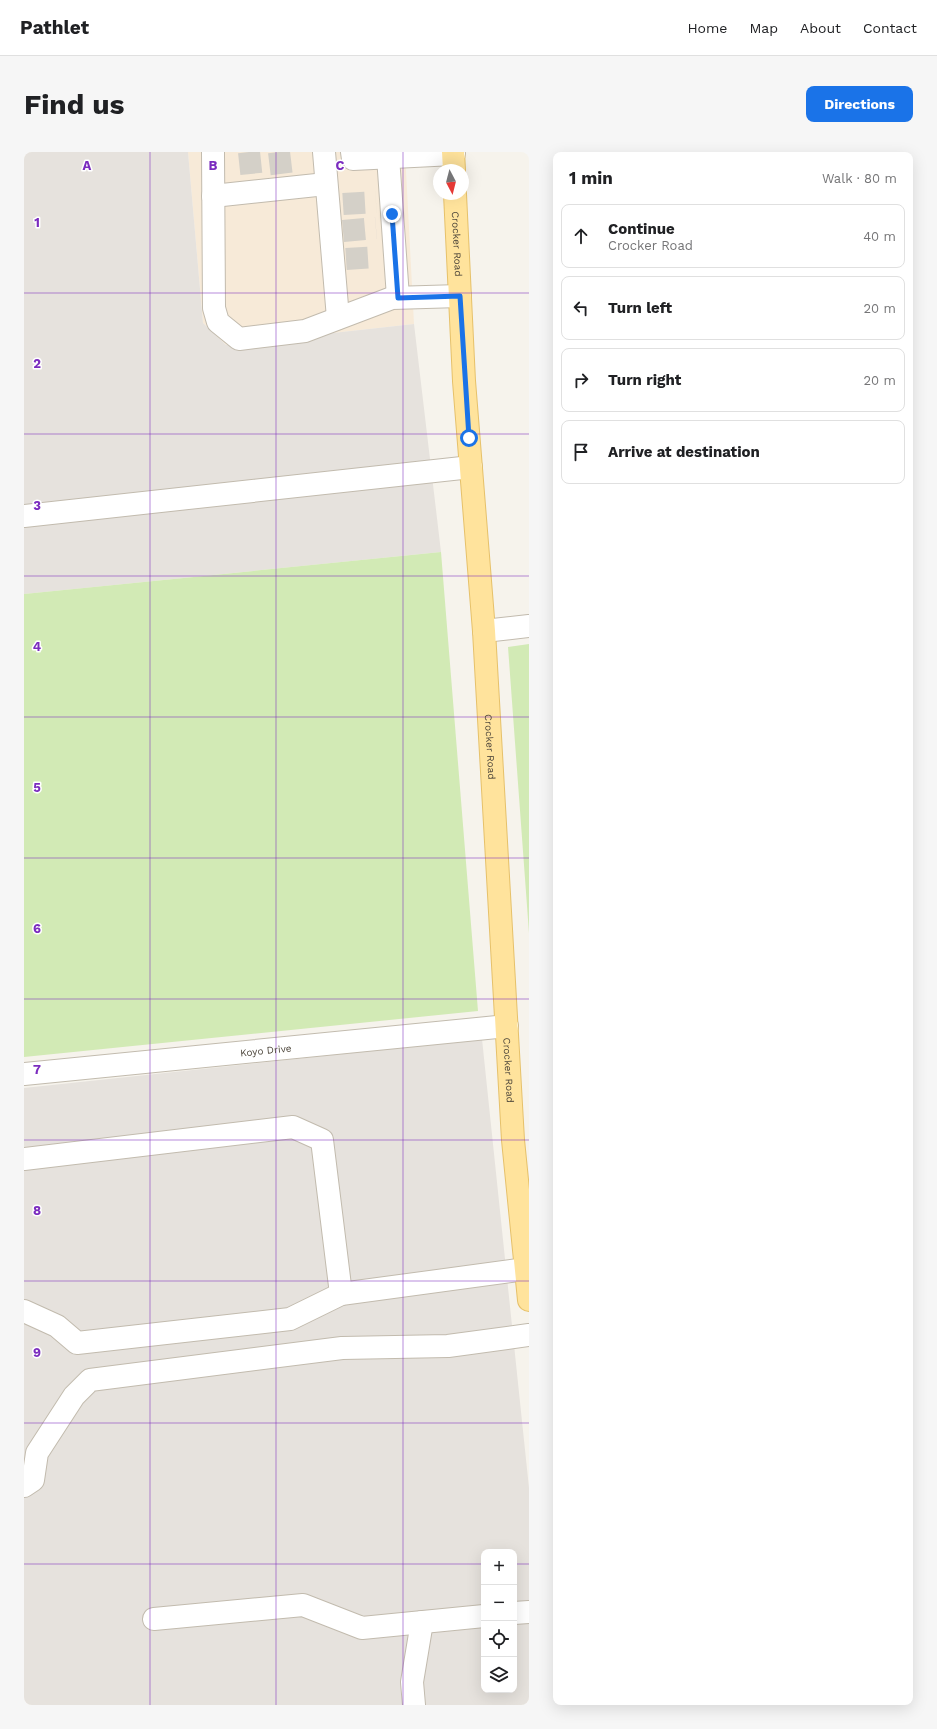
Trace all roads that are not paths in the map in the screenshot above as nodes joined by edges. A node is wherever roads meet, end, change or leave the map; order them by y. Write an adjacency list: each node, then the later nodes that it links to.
1 (213, 152): 6 (street)
2 (352, 156): 3 (street); 4 (street)
3 (388, 157): 5 (street); 10 (street)
4 (325, 158): 7 (street)
5 (454, 159)
6 (213, 196): 7 (street); 11 (street)
7 (332, 198): 11 (street)
8 (455, 200): 9 (main road, Crocker Road)
9 (460, 296): 10 (street); 12 (main road, Crocker Road)
10 (398, 298): 11 (street)
11 (338, 318)
12 (471, 467): 13 (street); 15 (main road, Crocker Road)
13 (24, 516)
14 (529, 626): 15 (street)
15 (484, 631): 16 (main road, Crocker Road)
16 (507, 1026): 17 (street, Koyo Drive); 19 (main road, Crocker Road)
17 (24, 1074)
18 (24, 1159): 20 (street)
19 (526, 1255): 20 (street); 21 (main road, Crocker Road)
20 (341, 1294): 22 (street)
21 (529, 1300)
22 (24, 1311)
23 (529, 1335): 24 (street)
24 (24, 1486)
25 (529, 1612): 26 (street)
26 (517, 1613)
27 (481, 1616): 29 (street)
28 (154, 1619): 29 (street)
29 (422, 1622): 30 (street)
30 (414, 1705)

